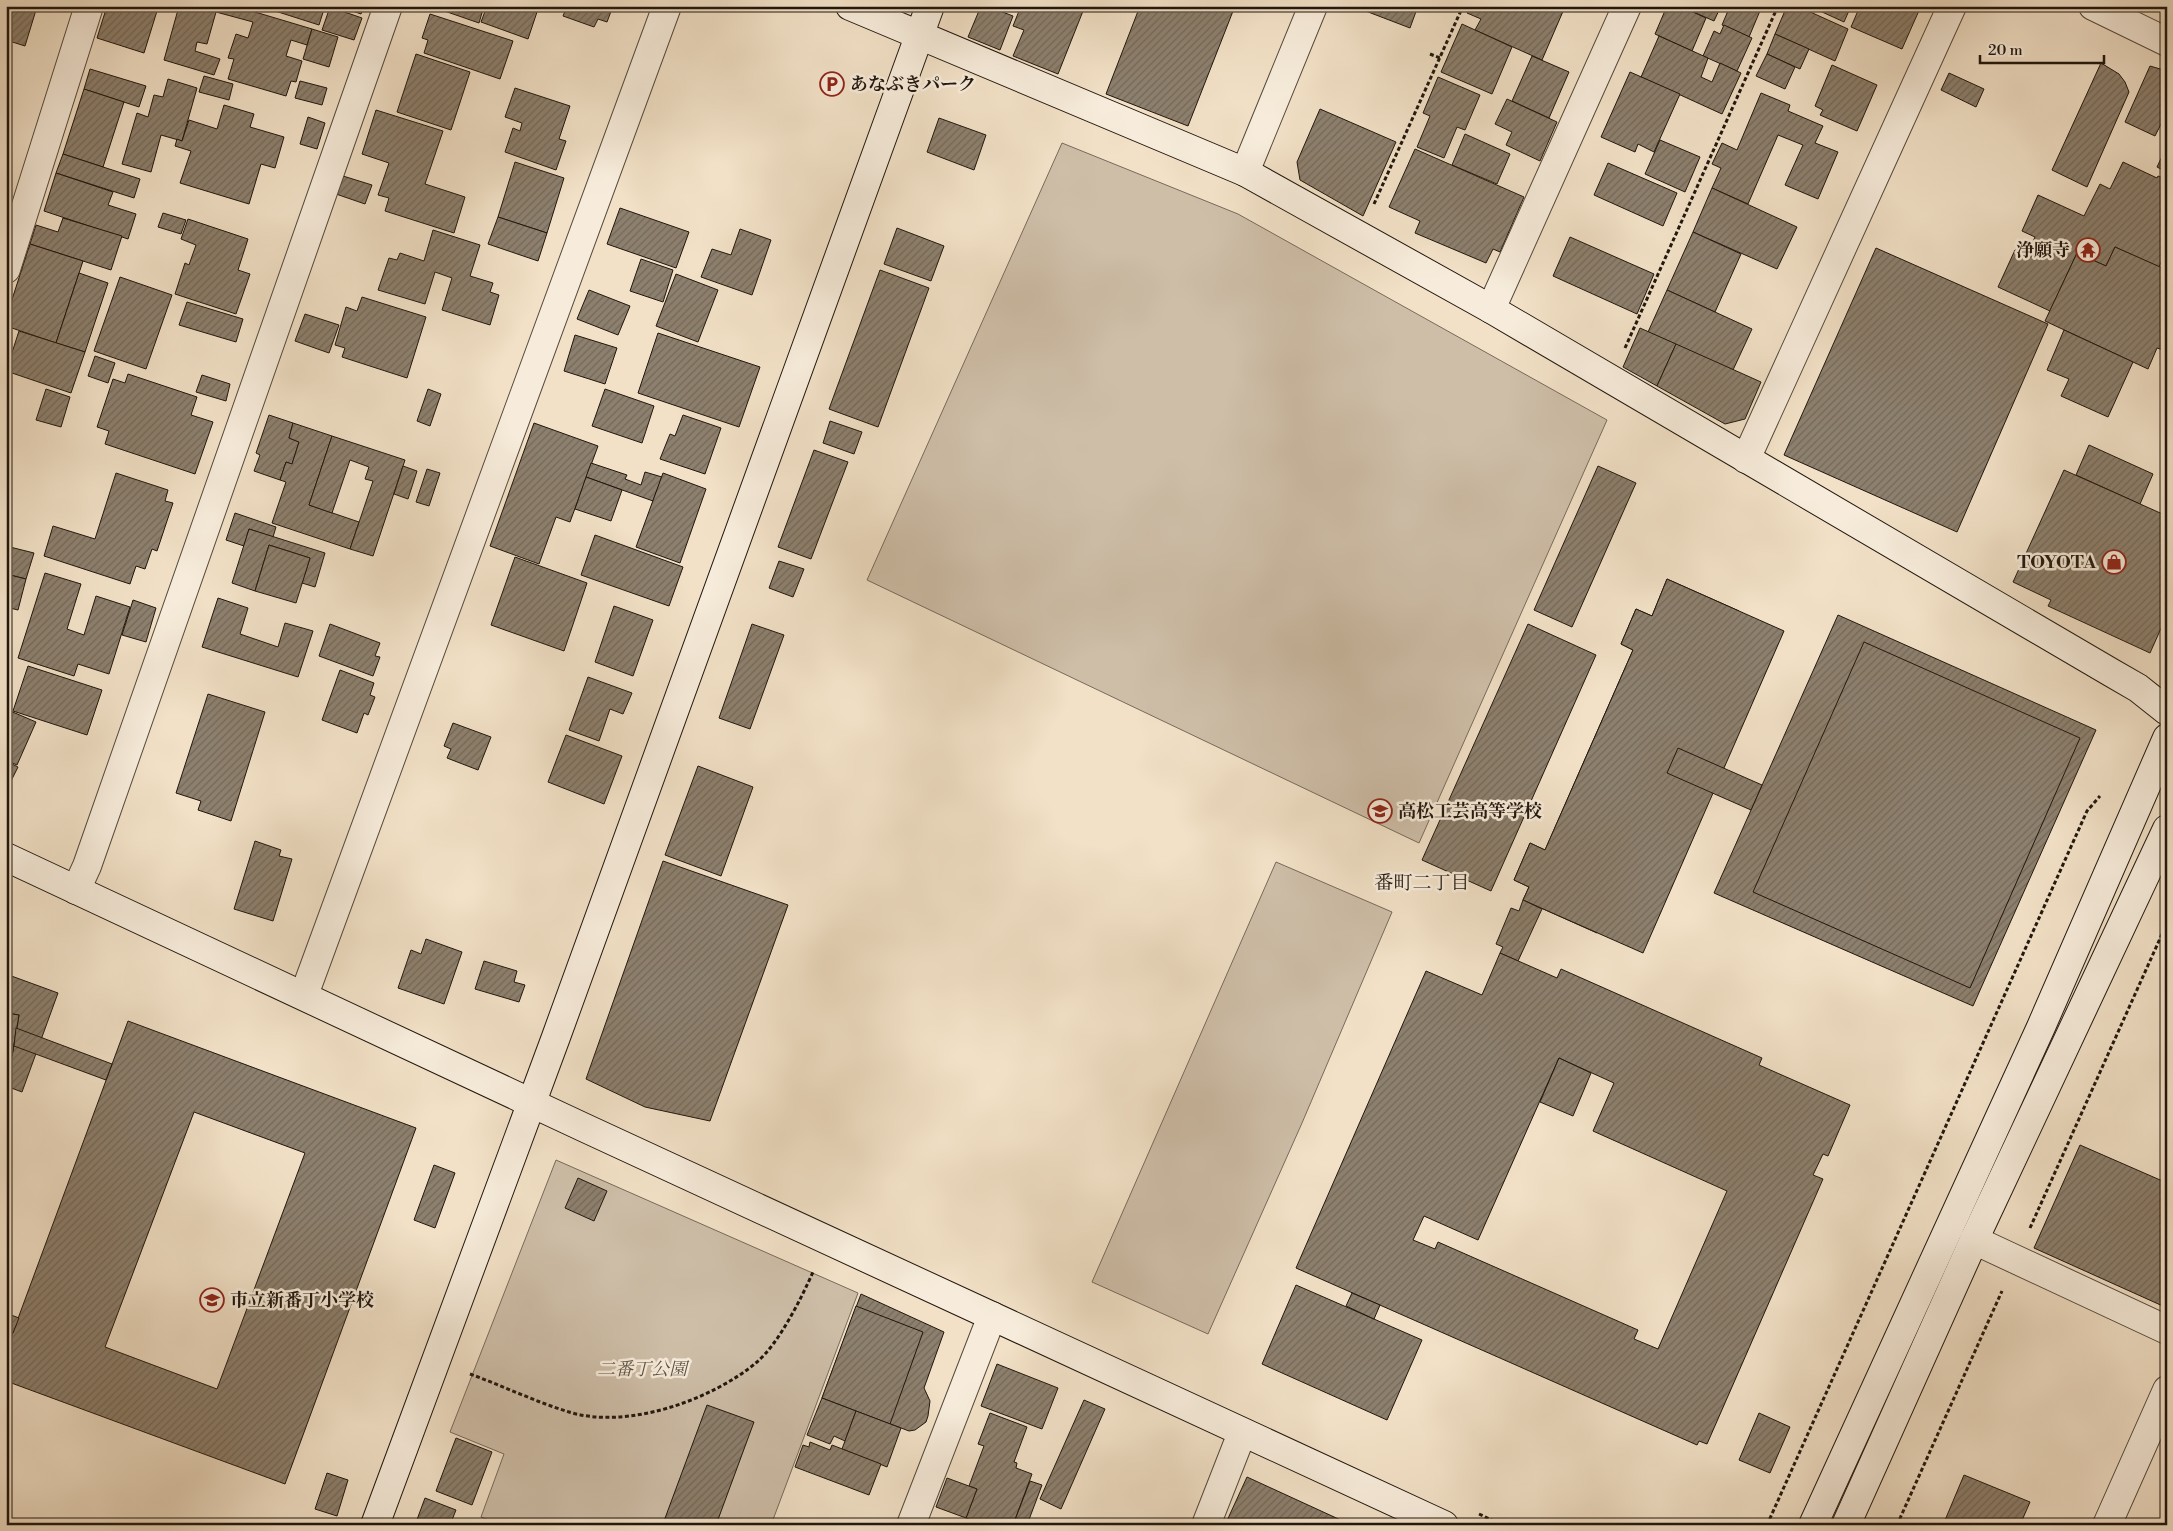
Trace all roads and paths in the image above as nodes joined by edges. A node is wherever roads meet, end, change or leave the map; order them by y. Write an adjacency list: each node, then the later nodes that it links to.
1 (89, 6): 18 (street)
2 (388, 6): 27 (street)
3 (667, 6): 29 (street)
4 (850, 6): 12 (street)
5 (930, 6): 12 (street)
6 (1314, 6): 16 (street)
7 (1464, 6): 15 (path)
8 (1627, 6): 19 (street)
9 (1778, 6): 20 (path)
10 (1952, 6): 21 (street)
11 (2093, 6): 13 (street)
12 (919, 36): 16 (street); 30 (street)
13 (2167, 42)
14 (1430, 54): 15 (path)
15 (1440, 58): 17 (path)
16 (1245, 172): 17 (street)
17 (1360, 236): 19 (street)
18 (6, 269)
19 (1491, 309): 20 (street)
20 (1611, 380): 21 (street)
21 (1746, 459): 22 (street)
22 (2167, 711)
23 (2167, 738): 44 (street)
24 (2104, 793): 43 (path)
25 (2167, 829): 31 (street)
26 (6, 857): 27 (street)
27 (76, 890): 29 (street)
28 (2167, 923): 32 (path)
29 (304, 995): 30 (street)
30 (531, 1102): 34 (street); 39 (street)
31 (1974, 1240): 32 (street); 45 (street)
32 (2016, 1259): 35 (street); 46 (path)
33 (816, 1267): 36 (path)
34 (992, 1316): 38 (street); 40 (street)
35 (2167, 1330)
36 (464, 1371)
37 (2167, 1390): 47 (street)
38 (1242, 1433): 41 (street); 42 (street)
39 (376, 1525)
40 (911, 1525)
41 (1206, 1525)
42 (1444, 1525)
43 (1767, 1525)
44 (1813, 1525)
45 (1846, 1525)
46 (1897, 1525)
47 (2107, 1525)

